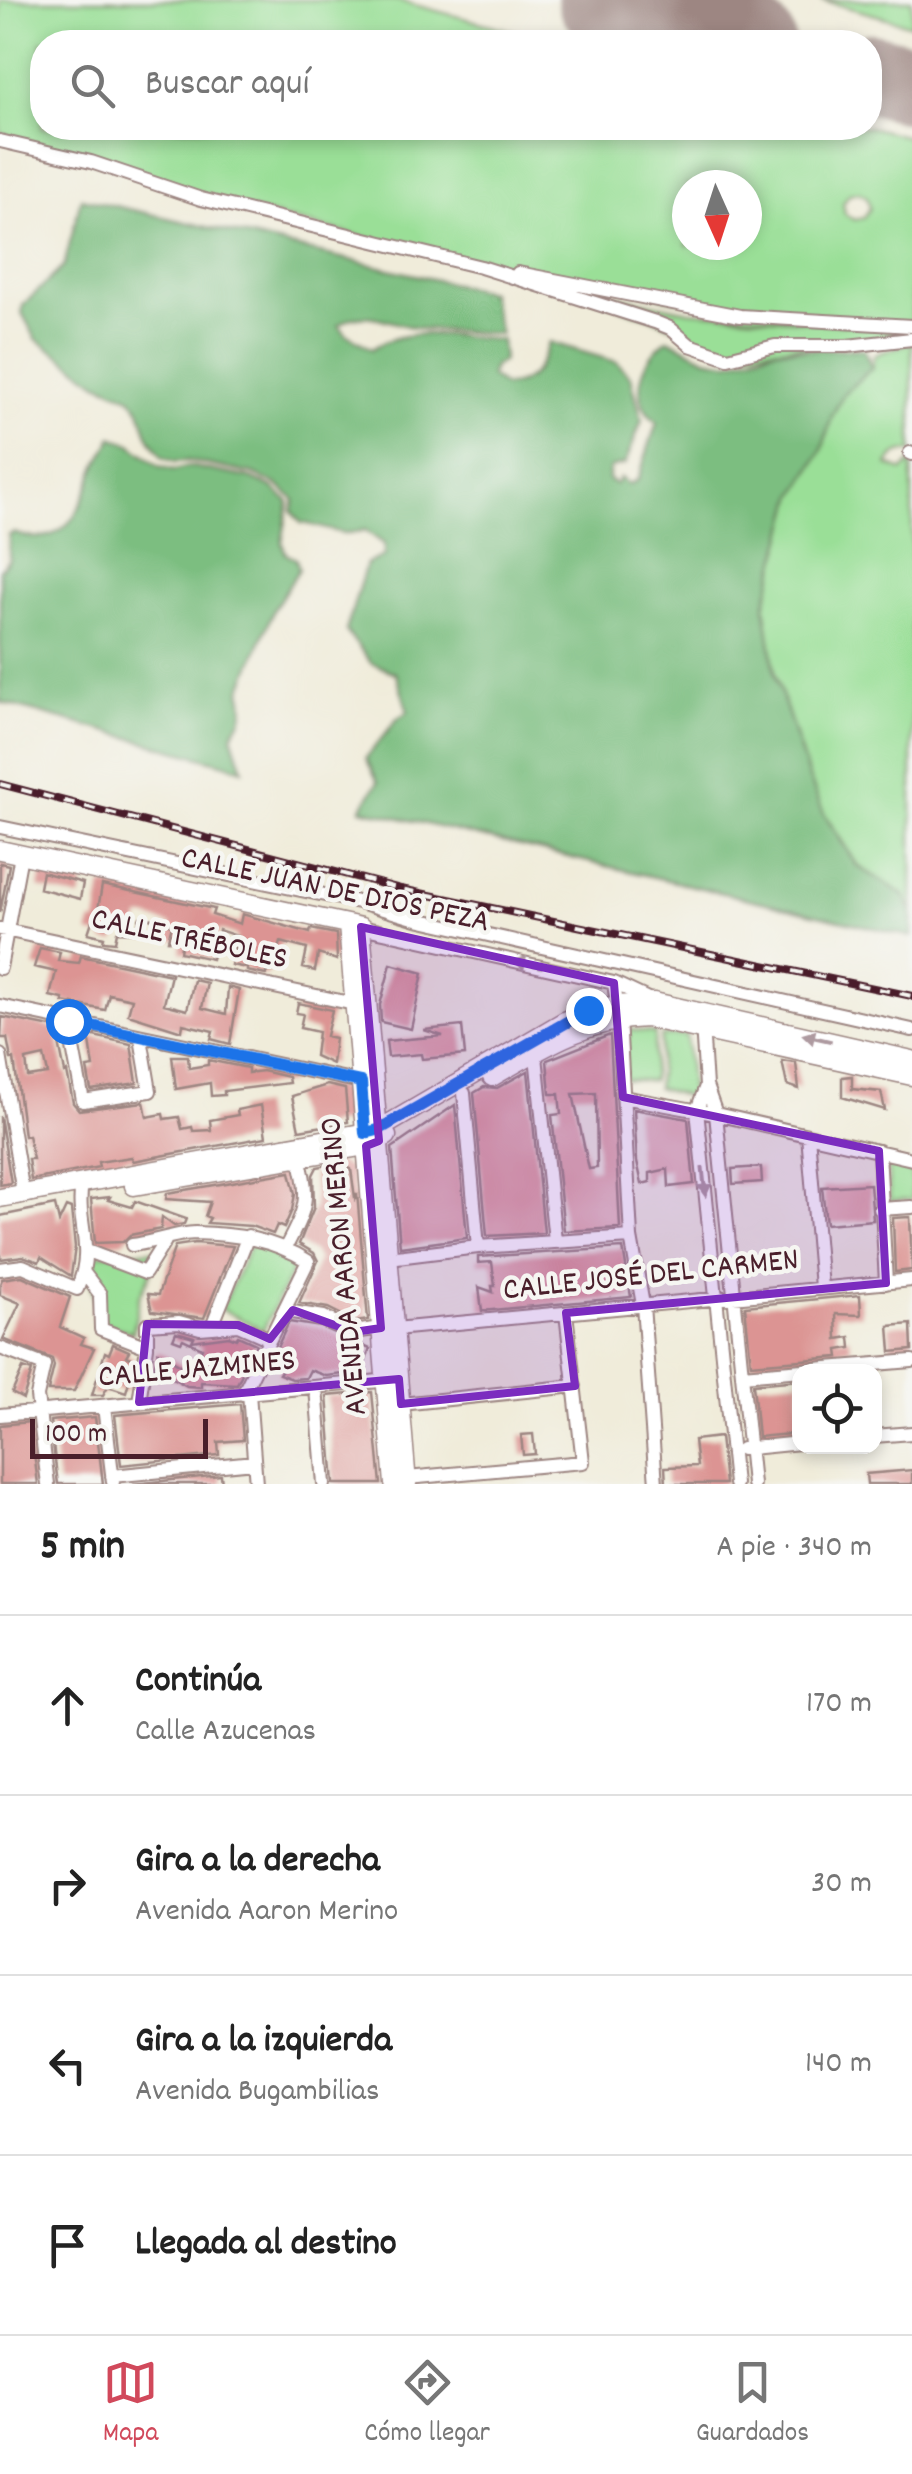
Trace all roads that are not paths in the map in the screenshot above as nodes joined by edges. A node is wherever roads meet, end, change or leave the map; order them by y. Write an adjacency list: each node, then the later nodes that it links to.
1 (0, 141): 2 (street)
2 (481, 267): 3 (street); 4 (street)
3 (912, 326)
4 (912, 339)
5 (0, 827): 18 (street)
6 (0, 850): 7 (main road, CALLE JUAN DE DIOS PEZA)
7 (21, 855): 8 (main road, CALLE JUAN DE DIOS PEZA); 9 (street)
8 (354, 926): 11 (street, CALLE JUAN DE DIOS PEZA, one-way to 8); 14 (main road, AVENIDA AARON MERINO)
9 (4, 930): 10 (street); 14 (street, CALLE TRÉBOLES)
10 (0, 968)
11 (614, 983): 12 (street, CALLE JUAN DE DIOS PEZA); 15 (street)
12 (654, 1002): 15 (main road, CALLE JUAN DE DIOS PEZA); 17 (main road, CALLE JUAN DE DIOS PEZA)
13 (0, 1006): 16 (street)
14 (361, 1006): 24 (main road, AVENIDA AARON MERINO); 31 (main road, AVENIDA AARON MERINO)
15 (618, 1011): 17 (main road, CALLE JUAN DE DIOS PEZA); 20 (main road); 27 (street)
16 (68, 1021): 19 (street); 19 (street)
17 (701, 1021): 22 (main road, CALLE JUAN DE DIOS PEZA, one-way to 17); 23 (main road, CALLE JUAN DE DIOS PEZA); 25 (street)
18 (912, 1030)
19 (141, 1038): 24 (street)
20 (535, 1045): 26 (main road); 31 (main road); 44 (street)
21 (0, 1054): 36 (street)
22 (912, 1060)
23 (912, 1076)
24 (361, 1082): 31 (main road, AVENIDA AARON MERINO)
25 (706, 1086): 28 (street); 29 (street)
26 (464, 1093): 31 (main road); 47 (street)
27 (624, 1097): 28 (street); 42 (street)
28 (697, 1110): 29 (street); 56 (street, one-way to 56)
29 (716, 1114): 30 (street); 55 (street)
30 (808, 1135): 32 (street); 54 (street)
31 (372, 1137): 33 (main road); 35 (main road); 49 (main road, AVENIDA AARON MERINO); 61 (main road, AVENIDA AARON MERINO)
32 (878, 1150): 34 (street); 39 (street)
33 (298, 1158): 35 (main road); 46 (street)
34 (912, 1159)
35 (81, 1189): 36 (main road); 40 (main road); 48 (street)
36 (23, 1194): 37 (main road)
37 (0, 1198)
38 (912, 1207): 39 (street)
39 (880, 1209): 53 (street)
40 (0, 1210)
41 (248, 1236): 43 (street); 46 (street); 60 (street)
42 (631, 1237): 44 (street); 57 (street)
43 (165, 1241): 45 (street); 48 (street)
44 (555, 1241): 47 (street)
45 (132, 1245)
46 (286, 1247): 58 (street)
47 (478, 1247): 49 (street)
48 (88, 1251): 51 (street)
49 (388, 1258): 61 (main road, AVENIDA AARON MERINO)
50 (0, 1269): 51 (street)
51 (84, 1273): 63 (street)
52 (912, 1280): 53 (street, CALLE JOSÉ DEL CARMEN)
53 (886, 1282): 54 (street, CALLE JOSÉ DEL CARMEN)
54 (822, 1287): 55 (street, CALLE JOSÉ DEL CARMEN)
55 (735, 1299): 56 (street, CALLE JOSÉ DEL CARMEN); 66 (street)
56 (716, 1300): 57 (street, CALLE JOSÉ DEL CARMEN); 80 (street)
57 (643, 1305): 59 (street, CALLE JOSÉ DEL CARMEN); 90 (street)
58 (286, 1311): 61 (street, CALLE JOSÉ DEL CARMEN); 62 (street)
59 (566, 1313): 61 (street, CALLE JOSÉ DEL CARMEN); 68 (street)
60 (212, 1326): 62 (street); 63 (street)
61 (388, 1329): 67 (main road, AVENIDA AARON MERINO)
62 (270, 1339): 70 (street)
63 (148, 1347): 71 (street)
64 (0, 1348): 74 (street)
65 (912, 1362): 66 (street)
66 (742, 1375): 79 (street)
67 (392, 1380): 69 (street, CALLE JAZMINES); 72 (main road, AVENIDA AARON MERINO); 85 (main road, AVENIDA AARON MERINO)
68 (575, 1386): 72 (street); 82 (street)
69 (316, 1388): 70 (street, CALLE JAZMINES); 88 (street)
70 (246, 1393): 71 (street, CALLE JAZMINES); 81 (street)
71 (138, 1402): 73 (street, CALLE JAZMINES)
72 (401, 1404): 85 (main road, AVENIDA AARON MERINO)
73 (104, 1406): 74 (street, CALLE JAZMINES); 84 (street)
74 (40, 1412): 75 (street, CALLE JAZMINES); 86 (street)
75 (0, 1415)
76 (912, 1433): 77 (street)
77 (882, 1435)
78 (792, 1444): 79 (street)
79 (750, 1448): 80 (street); 92 (street)
80 (731, 1450): 91 (street)
81 (254, 1462): 84 (street); 87 (street)
82 (556, 1466): 83 (street); 89 (street)
83 (480, 1478): 85 (street)
84 (113, 1480)
85 (403, 1482)
86 (48, 1484)
87 (256, 1484)
88 (324, 1484)
89 (558, 1484)
90 (656, 1484)
91 (734, 1484)
92 (753, 1484)

